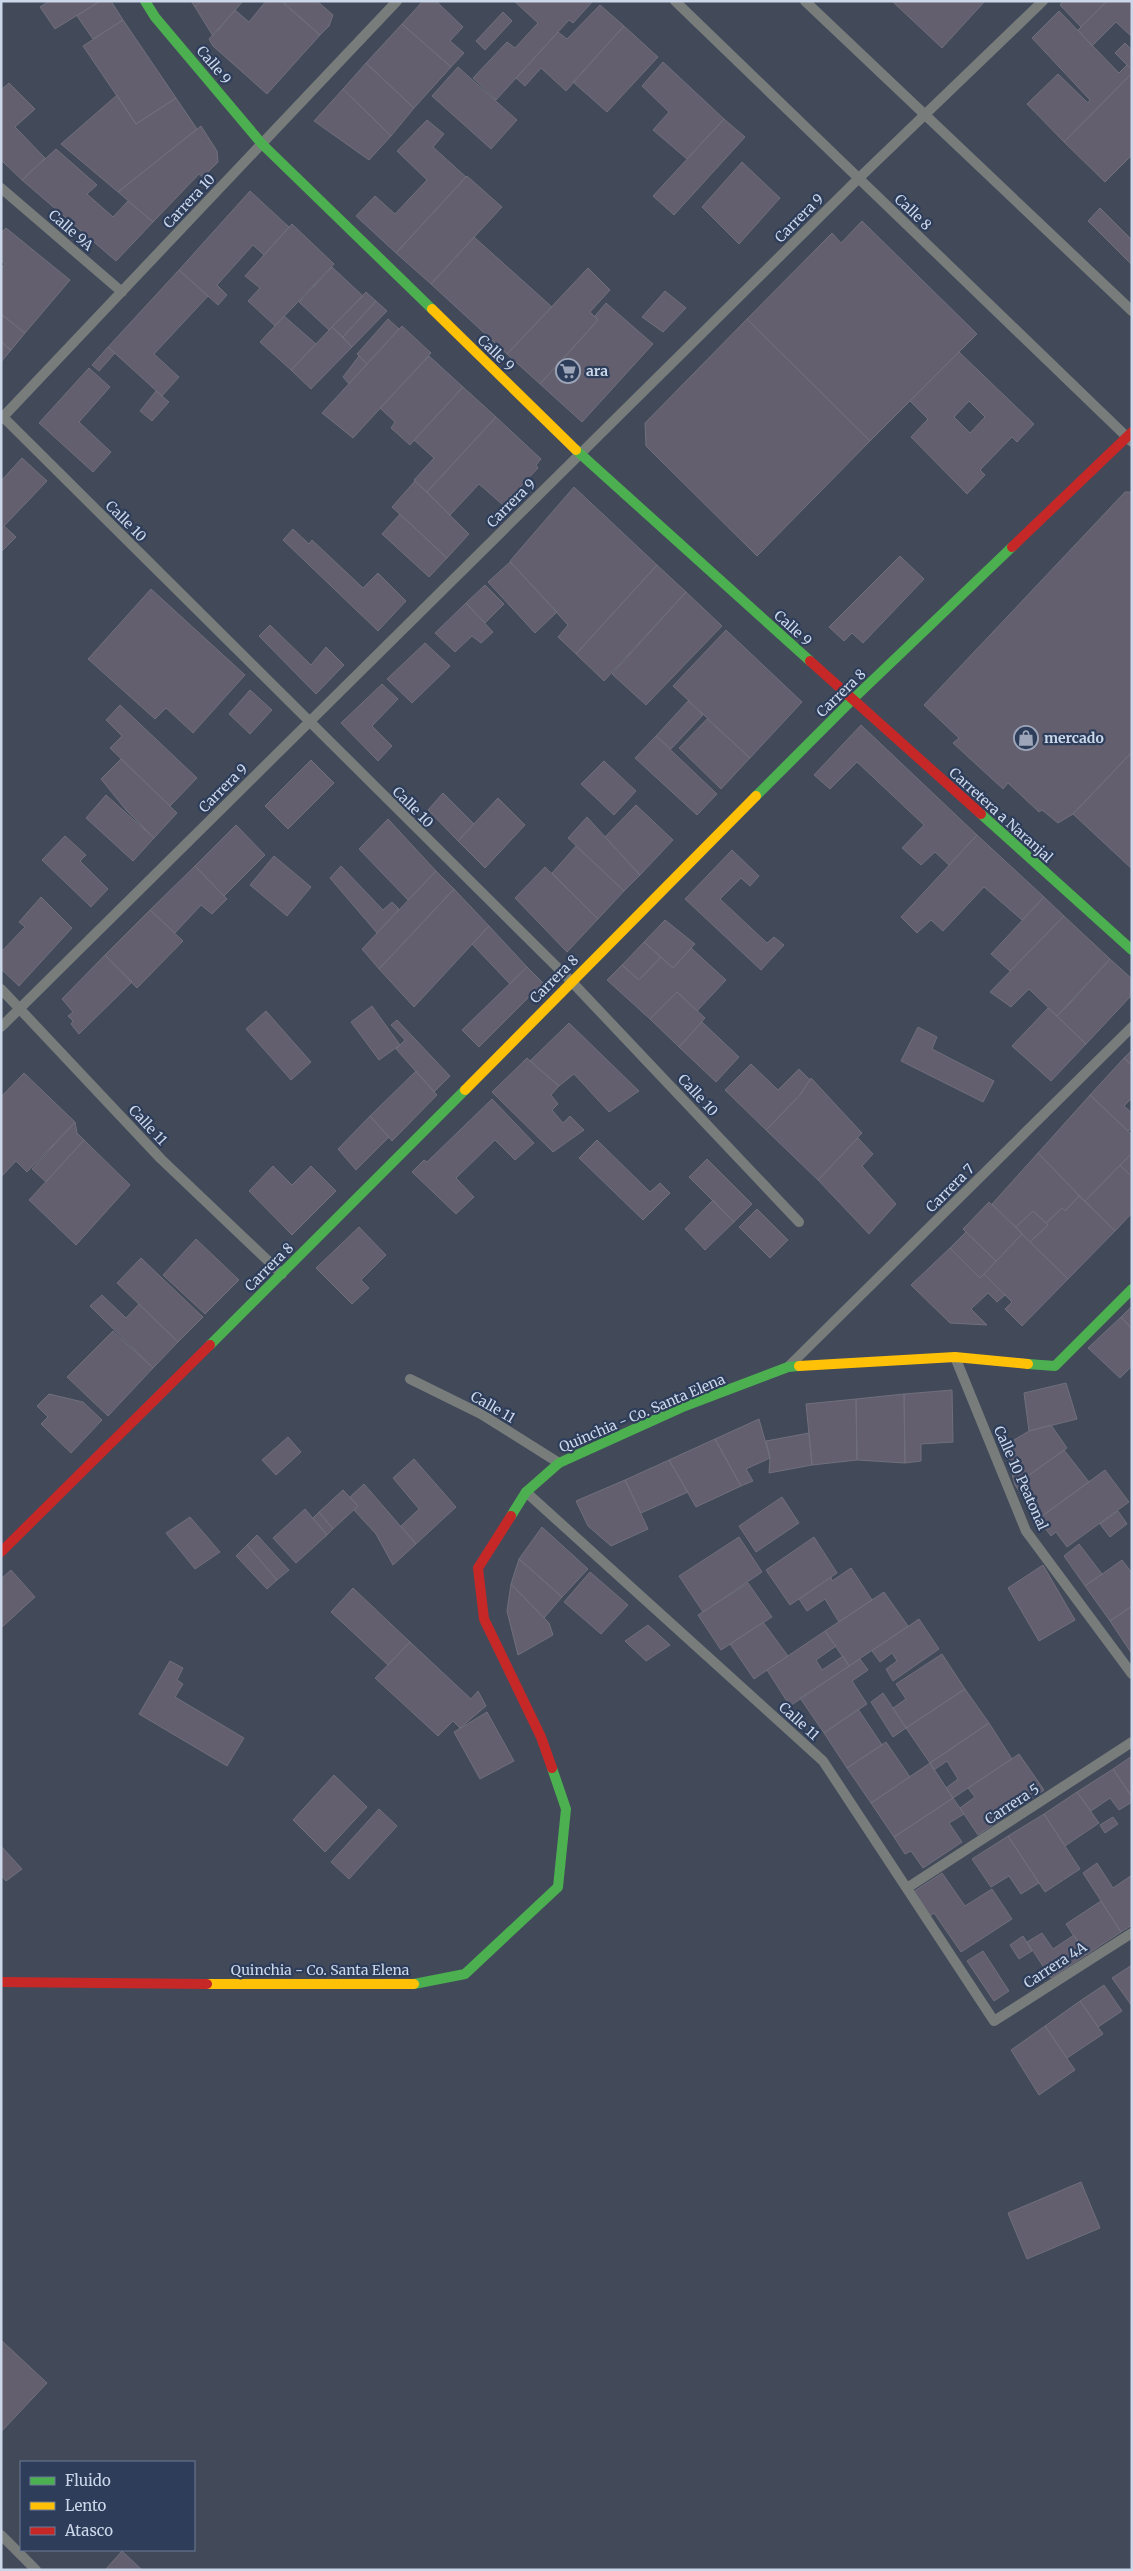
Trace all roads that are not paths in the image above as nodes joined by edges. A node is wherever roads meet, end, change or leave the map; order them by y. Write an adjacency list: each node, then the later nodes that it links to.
1 (145, 1): 7 (street, Calle 9)
2 (397, 1): 7 (street, Carrera 10)
3 (675, 1): 8 (street, Calle 8)
4 (805, 1): 6 (street)
5 (1043, 1): 6 (street, Carrera 9)
6 (926, 116): 8 (street, Carrera 9); 11 (street)
7 (262, 144): 10 (street, Carrera 10); 14 (street, Calle 9)
8 (858, 179): 13 (street, Calle 8); 14 (street, Carrera 9)
9 (1, 188): 10 (street, Calle 9A)
10 (122, 292): 12 (street, Carrera 10)
11 (1132, 311)
12 (2, 418): 16 (street, Calle 10)
13 (1130, 437): 15 (street, Carrera 8)
14 (580, 454): 15 (street, Calle 9); 16 (street, Carrera 9)
15 (852, 700): 17 (street, Carretera a Naranjal); 18 (street, Carrera 8)
16 (308, 722): 18 (street, Calle 10); 20 (street, Carrera 9)
17 (1132, 950)
18 (571, 981): 23 (street, Calle 10); 24 (street, Carrera 8)
19 (1, 989): 20 (street, Calle 11)
20 (20, 1007): 21 (street, Carrera 9); 24 (street, Calle 11)
21 (1, 1027)
22 (1132, 1028): 27 (street, Carrera 7)
23 (799, 1222)
24 (282, 1274): 31 (street, Carrera 8)
25 (1132, 1289): 26 (street, Quinchia - Co. Santa Elena)
26 (955, 1357): 27 (street, Quinchia - Co. Santa Elena); 32 (street, Calle 10 Peatonal)
27 (788, 1367): 29 (street, Quinchia - Co. Santa Elena)
28 (410, 1379): 29 (street, Calle 11)
29 (559, 1463): 30 (street, Quinchia - Co. Santa Elena)
30 (526, 1492): 34 (street, Calle 11); 36 (street, Quinchia - Co. Santa Elena)
31 (1, 1552)
32 (1132, 1674)
33 (1132, 1742): 34 (street, Carrera 5)
34 (907, 1888): 37 (street, Calle 11)
35 (1132, 1933): 37 (street, Carrera 4A)
36 (1, 1982)
37 (994, 2021)
38 (1, 2535): 39 (street)
39 (36, 2570)

